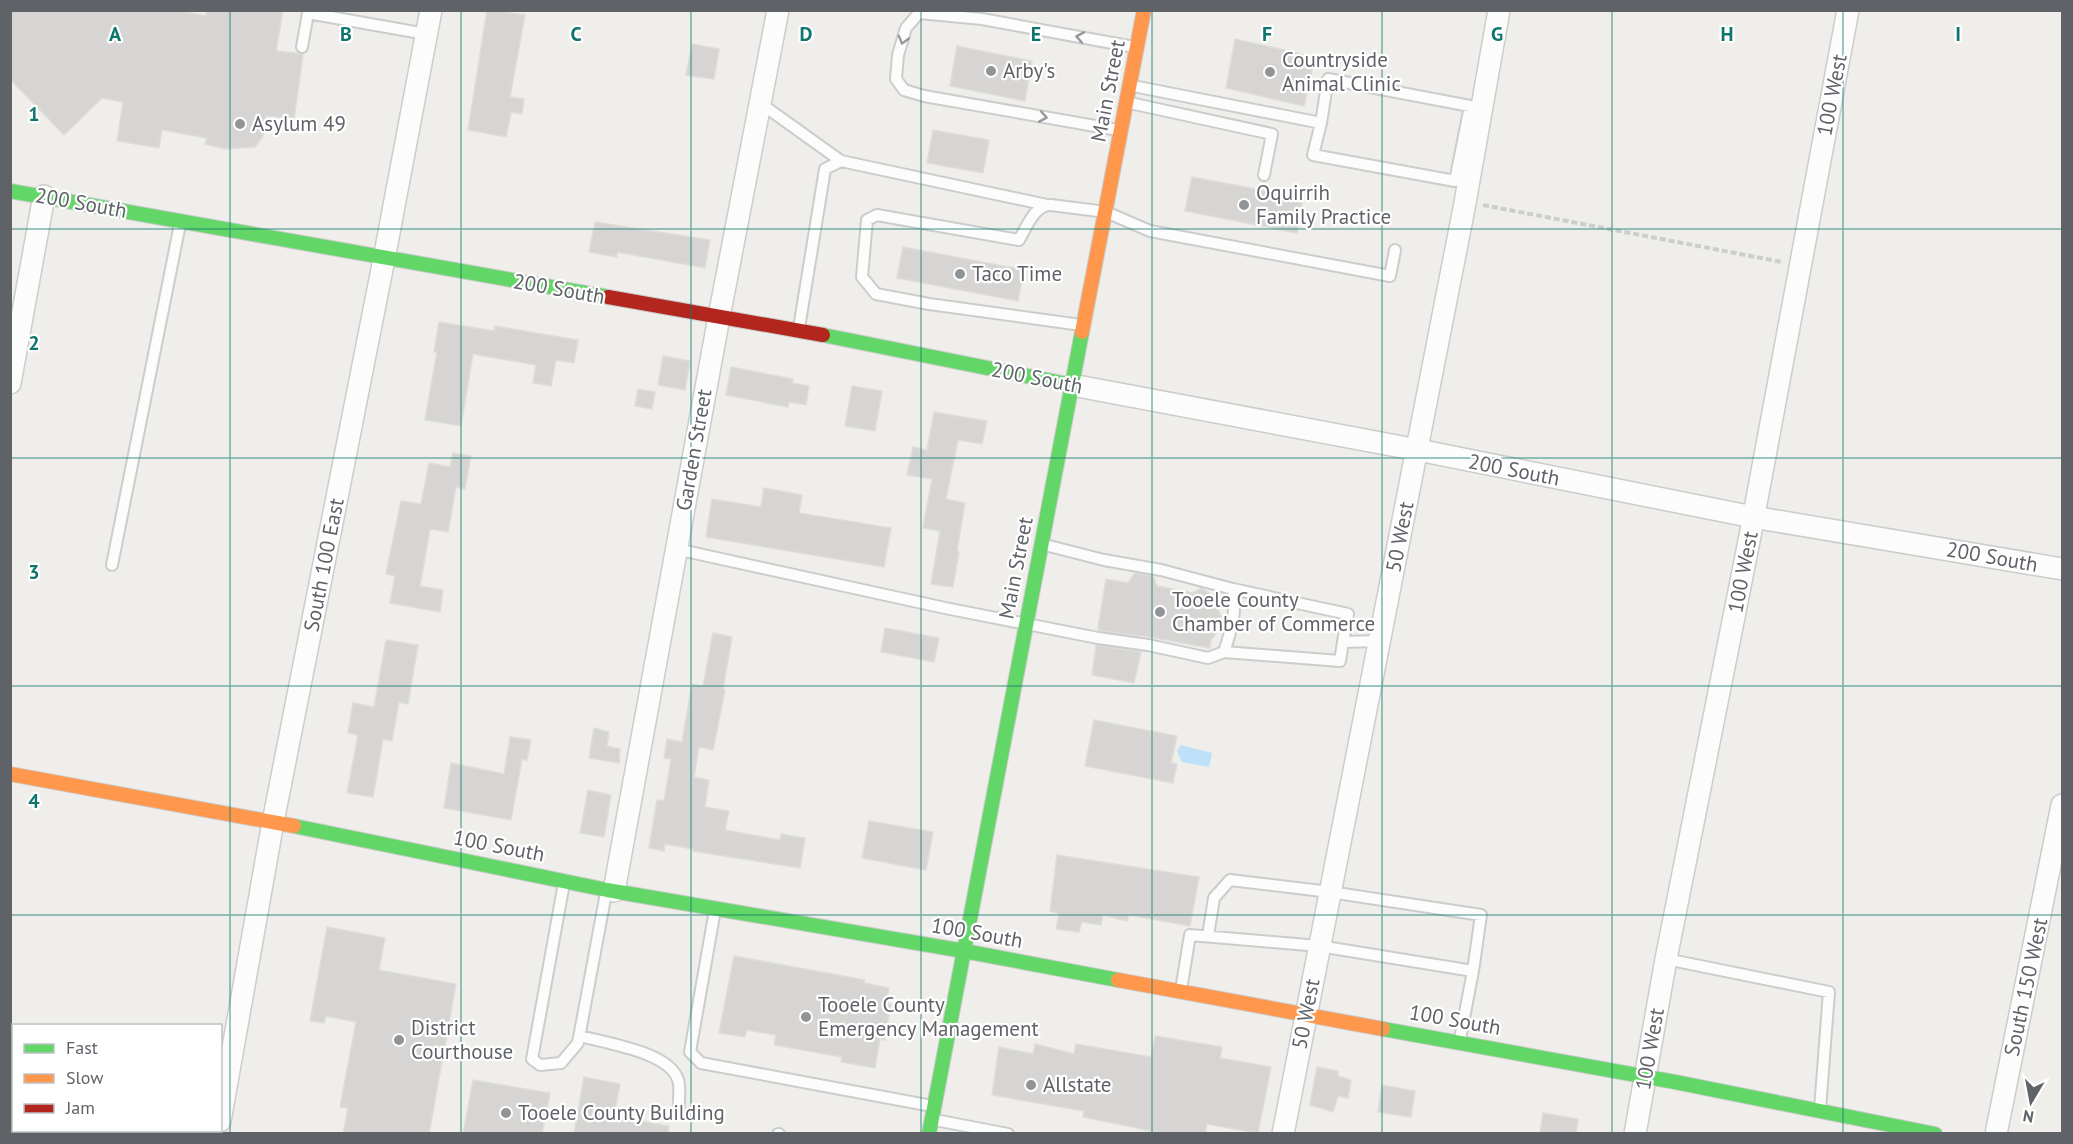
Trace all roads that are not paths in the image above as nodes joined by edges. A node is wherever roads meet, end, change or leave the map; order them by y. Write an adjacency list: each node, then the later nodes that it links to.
1 (430, 10): 6 (street, South 100 East)
2 (778, 10): 11 (street, Garden Street)
3 (1144, 10): 8 (main road, Main Street)
4 (1499, 10): 28 (street, 50 West)
5 (1848, 10): 29 (street, 100 West)
6 (426, 34): 7 (lane); 22 (street, South 100 East)
7 (302, 47)
8 (1137, 47): 9 (main road, Main Street); 13 (lane, one-way to 13)
9 (1130, 85): 10 (main road, Main Street); 12 (lane)
10 (1127, 102): 13 (main road, Main Street); 15 (lane)
11 (760, 103): 14 (lane); 23 (street, Garden Street)
12 (1321, 123): 12 (lane)
13 (1121, 130): 19 (main road, Main Street)
14 (841, 161): 18 (lane); 25 (lane)
15 (1264, 175)
16 (10, 191): 17 (main road, 200 South)
17 (45, 196): 20 (main road, 200 South); 26 (street)
18 (1047, 204): 19 (lane); 24 (lane)
19 (1106, 212): 21 (lane); 24 (main road, Main Street)
20 (181, 221): 22 (main road, 200 South); 32 (lane)
21 (1395, 250)
22 (384, 259): 23 (main road, 200 South); 41 (street, South 100 East)
23 (719, 317): 25 (main road, 200 South); 31 (street, Garden Street)
24 (1084, 326): 27 (main road, Main Street)
25 (799, 330): 27 (main road, 200 South)
26 (10, 383)
27 (1072, 385): 28 (street, 200 South); 30 (main road, Main Street)
28 (1418, 450): 29 (street, 200 South); 36 (street, 50 West)
29 (1753, 517): 33 (street, 200 South); 49 (street, 100 West)
30 (1042, 545): 34 (lane); 35 (main road, Main Street)
31 (676, 549): 35 (lane); 43 (street, Garden Street)
32 (112, 565)
33 (2062, 569)
34 (1233, 589): 37 (lane); 38 (lane)
35 (1027, 623): 38 (lane); 48 (main road, Main Street)
36 (1379, 641): 37 (lane); 44 (street, 50 West)
37 (1343, 642): 38 (lane)
38 (1224, 652)
39 (10, 774): 41 (main road, 100 South)
40 (2062, 805): 64 (street, South 150 West)
41 (273, 822): 42 (main road, 100 South); 57 (street, South 100 East)
42 (564, 881): 43 (main road, 100 South); 53 (lane)
43 (610, 890): 45 (main road, 100 South); 53 (lane)
44 (1330, 892): 46 (lane); 47 (street, 50 West); 50 (lane)
45 (716, 910): 48 (main road, 100 South); 59 (lane)
46 (1208, 936): 47 (lane); 51 (lane)
47 (1319, 946): 50 (lane); 52 (street, 50 West)
48 (964, 951): 51 (main road, 100 South); 59 (main road, Main Street)
49 (1666, 959): 55 (street, 100 West); 58 (lane)
50 (1473, 971): 54 (lane)
51 (1180, 992): 52 (main road, 100 South)
52 (1306, 1016): 54 (main road, 100 South); 61 (street, 50 West)
53 (580, 1036): 56 (lane)
54 (1460, 1042): 55 (main road, 100 South)
55 (1645, 1076): 58 (main road, 100 South); 62 (street, 100 West)
56 (679, 1108)
57 (222, 1110)
58 (1820, 1111): 63 (main road, 100 South)
59 (931, 1120): 60 (lane)
60 (1008, 1134)
61 (1283, 1134)
62 (1635, 1134)
63 (1935, 1134)
64 (1996, 1134)

